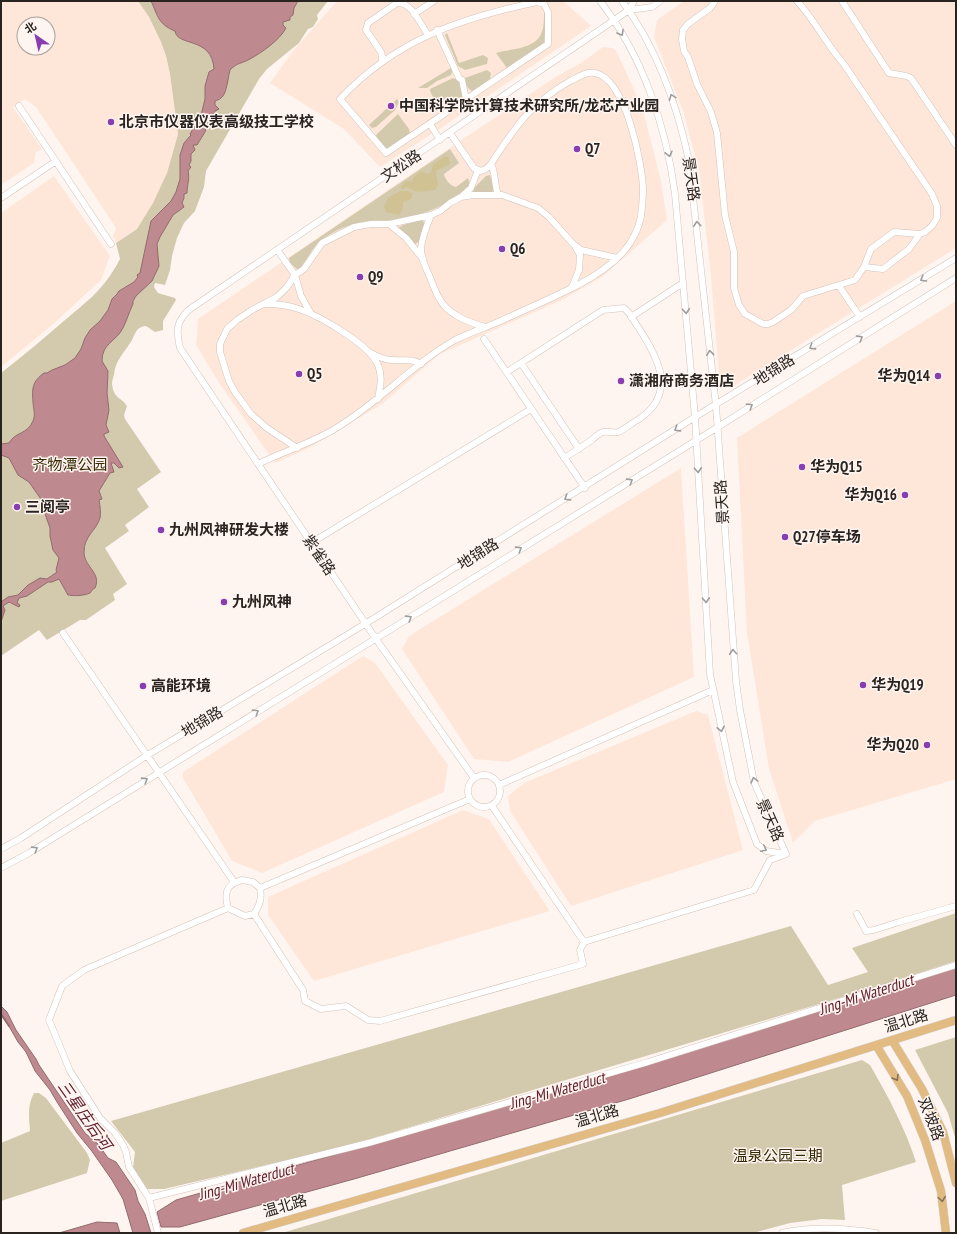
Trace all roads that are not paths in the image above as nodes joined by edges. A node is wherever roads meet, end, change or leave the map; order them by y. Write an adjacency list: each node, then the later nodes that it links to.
1 (434, 1): 11 (street)
2 (600, 1): 12 (street, 景天路)
3 (622, 1): 10 (street, 景天路)
4 (634, 1): 10 (street, 文松路)
5 (660, 1): 10 (street, 文松路)
6 (715, 1): 41 (street)
7 (797, 1): 30 (street)
8 (842, 1): 21 (street)
9 (543, 3): 13 (street); 16 (street)
10 (629, 10): 12 (street, 文松路); 55 (street, 景天路, one-way to 10)
11 (414, 14): 14 (street); 15 (street)
12 (614, 21): 19 (street, 文松路); 40 (street, 景天路, one-way to 40)
13 (437, 30): 14 (street); 16 (street)
14 (428, 35): 15 (street)
15 (382, 62): 18 (street)
16 (466, 99): 18 (street)
17 (20, 106): 22 (street)
18 (430, 124): 20 (street)
19 (450, 133): 20 (street, 文松路); 24 (street)
20 (440, 140): 33 (street, 文松路)
21 (956, 145)
22 (56, 161): 26 (street); 31 (street)
23 (491, 164): 24 (street); 25 (street); 34 (street)
24 (478, 170): 27 (street)
25 (498, 194): 27 (street); 32 (street)
26 (1, 198)
27 (461, 198): 28 (street)
28 (431, 215): 29 (street); 36 (street)
29 (390, 224): 36 (street); 38 (street)
30 (920, 234): 37 (street); 37 (street)
31 (111, 244)
32 (575, 246): 34 (street); 42 (street)
33 (278, 251): 38 (street); 47 (street, 文松路)
34 (617, 258): 42 (street)
35 (956, 258): 46 (street, 地锦路, one-way to 46)
36 (422, 259): 48 (street)
37 (864, 267): 41 (street)
38 (295, 275): 43 (street); 44 (street)
39 (956, 278): 58 (street, 地锦路, one-way to 39)
40 (683, 283): 45 (street); 57 (street, 景天路, one-way to 57)
41 (839, 286): 46 (street)
42 (571, 288): 48 (street)
43 (264, 304): 44 (street); 60 (street)
44 (310, 313): 50 (street)
45 (631, 316): 51 (street); 61 (street)
46 (860, 317): 55 (street, 地锦路, one-way to 55)
47 (178, 326): 63 (street, 紫雀路)
48 (485, 327): 52 (street)
49 (484, 339): 53 (street)
50 (368, 351): 52 (street); 54 (street)
51 (522, 363): 53 (street); 61 (street)
52 (421, 364): 54 (street)
53 (507, 372): 56 (street)
54 (378, 399): 60 (street)
55 (716, 406): 57 (street, 地锦路); 58 (street, 景天路)
56 (531, 409): 62 (street); 65 (street)
57 (696, 417): 59 (street, 景天路); 64 (street, 地锦路, one-way to 64)
58 (717, 427): 59 (street, 地锦路); 77 (street, 景天路, one-way to 58)
59 (697, 440): 68 (street, 地锦路, one-way to 59); 69 (street, 景天路, one-way to 69)
60 (297, 448): 63 (street)
61 (579, 449): 62 (street)
62 (564, 458): 64 (street)
63 (258, 464): 65 (street, 紫雀路)
64 (585, 488): 66 (street, 地锦路, one-way to 66)
65 (311, 543): 66 (street, 紫雀路)
66 (365, 624): 68 (street, 紫雀路); 70 (street, 地锦路)
67 (63, 633): 70 (street)
68 (376, 639): 71 (street, 地锦路, one-way to 68); 72 (street, 紫雀路)
69 (713, 690): 73 (street); 77 (street, 景天路, one-way to 77)
70 (146, 756): 71 (street); 76 (street, 地锦路)
71 (157, 772): 78 (street, 地锦路, one-way to 71); 79 (street)
72 (474, 778): 73 (street); 74 (street)
73 (499, 785): 75 (street)
74 (470, 799): 75 (street); 80 (street)
75 (492, 806): 85 (street)
76 (1, 849)
77 (786, 854): 85 (street)
78 (1, 868)
79 (234, 882): 80 (street); 82 (street)
80 (260, 888): 83 (street)
81 (956, 906): 84 (street)
82 (228, 908): 83 (street); 91 (street)
83 (254, 914): 85 (street)
84 (857, 914)
85 (584, 942)
86 (956, 965): 91 (street)
87 (956, 1020): 88 (main road, 温北路)
88 (892, 1040): 89 (main road, 温北路); 90 (main road, 双坡路)
89 (876, 1044): 93 (main road, 温北路); 96 (main road, 双坡路, one-way to 96)
90 (956, 1183)
91 (149, 1198): 92 (street)
92 (158, 1233)
93 (243, 1233)
94 (782, 1233): 95 (street)
95 (876, 1233)
96 (946, 1233)

